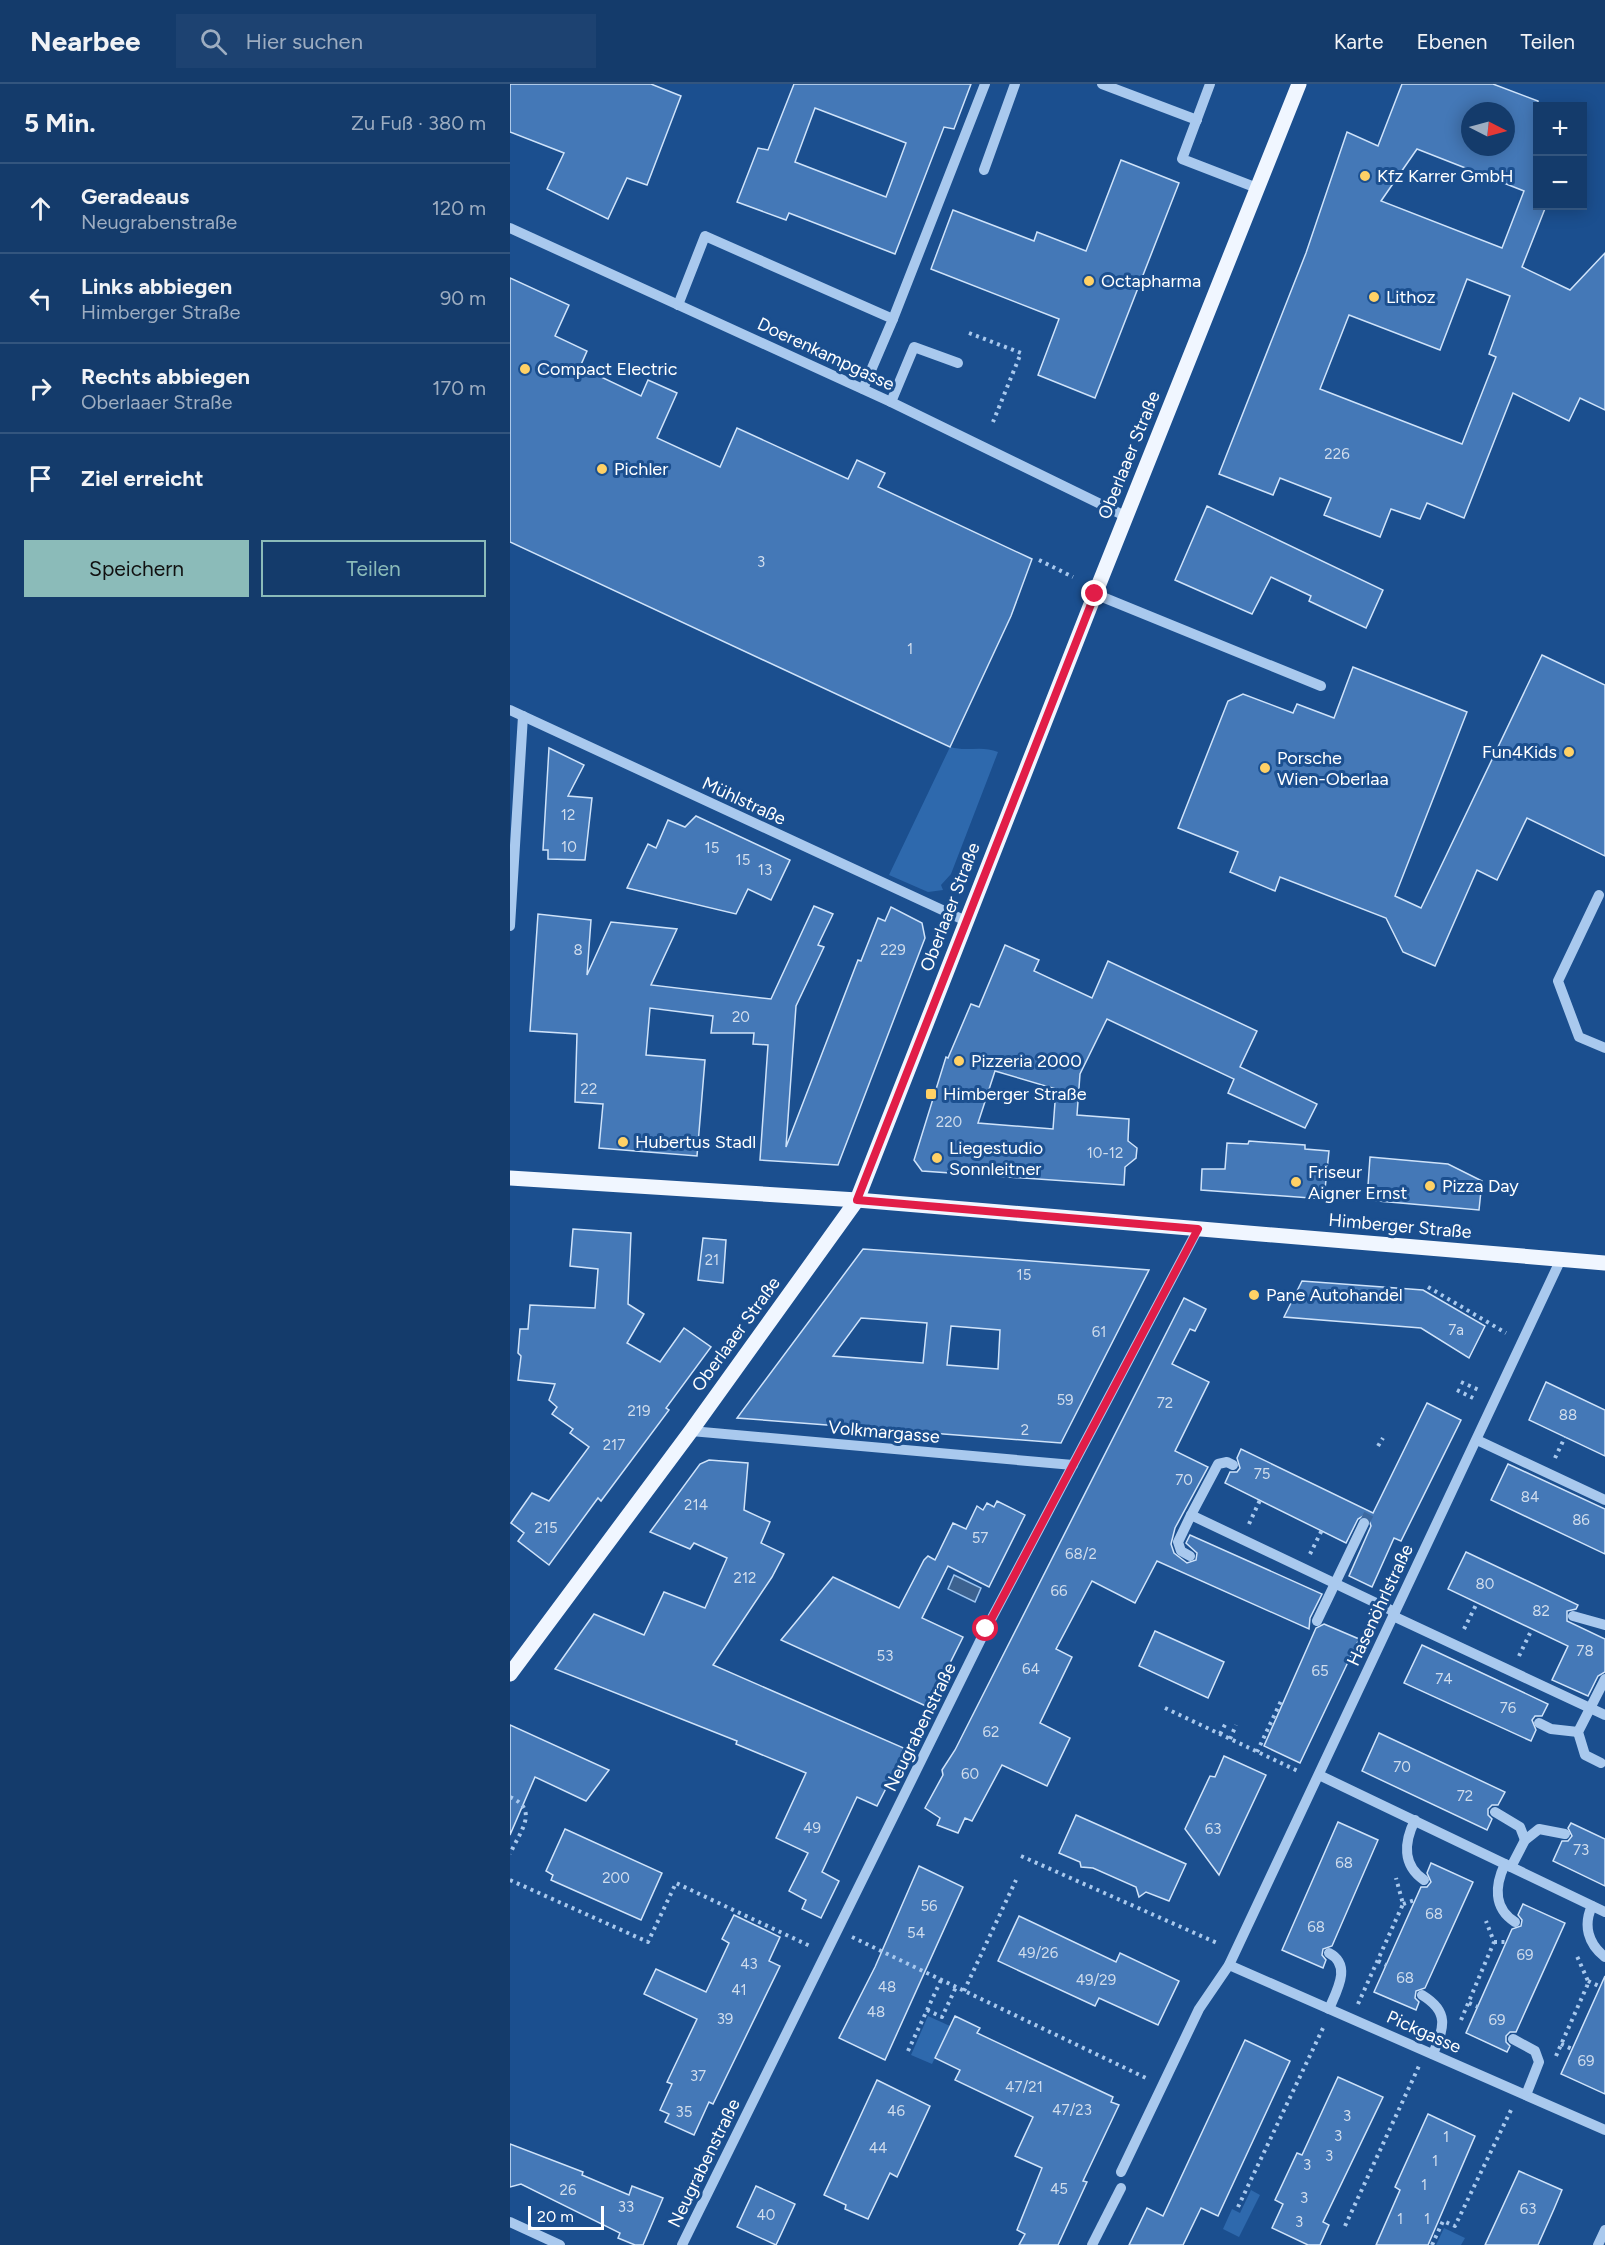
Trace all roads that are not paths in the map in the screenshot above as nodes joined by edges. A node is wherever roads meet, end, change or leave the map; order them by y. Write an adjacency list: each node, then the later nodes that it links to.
1 (985, 84): 11 (street)
2 (1015, 84): 7 (street)
3 (1102, 84): 6 (street)
4 (1210, 84): 6 (street)
5 (1299, 84): 8 (main road, Oberlaaer Straße)
6 (1197, 120): 8 (street)
7 (984, 170)
8 (1257, 188): 15 (main road, Oberlaaer Straße)
9 (510, 228): 10 (street, Doerenkampgasse)
10 (678, 304): 11 (street); 13 (street, Doerenkampgasse)
11 (893, 319): 13 (street)
12 (958, 363): 14 (street)
13 (863, 389): 14 (street, Doerenkampgasse)
14 (891, 402): 15 (street, Doerenkampgasse)
15 (1125, 516): 16 (main road, Oberlaaer Straße)
16 (1095, 594): 17 (street); 21 (main road, Oberlaaer Straße)
17 (1321, 686)
18 (510, 710): 19 (street, Mühlstraße)
19 (523, 716): 21 (street, Mühlstraße); 22 (street)
20 (1599, 895): 23 (street)
21 (966, 921): 25 (main road, Oberlaaer Straße)
22 (510, 926)
23 (1605, 1048)
24 (510, 1178): 25 (main road, Himberger Straße)
25 (857, 1200): 26 (main road, Himberger Straße); 29 (main road, Oberlaaer Straße)
26 (1198, 1229): 27 (main road, Himberger Straße); 31 (street, Neugrabenstraße)
27 (1561, 1258): 28 (main road, Himberger Straße); 30 (street, Hasenöhrlstraße)
28 (1605, 1263)
29 (691, 1431): 31 (street, Volkmargasse); 42 (main road, Oberlaaer Straße)
30 (1477, 1440): 33 (street); 38 (street, Hasenöhrlstraße)
31 (1073, 1465): 73 (street, Neugrabenstraße)
32 (1233, 1466): 34 (street)
33 (1605, 1500)
34 (1191, 1515): 36 (street); 37 (street)
35 (1364, 1523): 37 (street)
36 (1190, 1556)
37 (1334, 1584): 38 (street); 40 (street)
38 (1394, 1614): 44 (street); 49 (street, Hasenöhrlstraße)
39 (1573, 1616): 41 (street)
40 (1317, 1621)
41 (1605, 1625)
42 (510, 1674)
43 (1605, 1679): 44 (street)
44 (1590, 1708): 45 (street); 47 (street)
45 (1605, 1715)
46 (1539, 1724): 47 (street)
47 (1578, 1732): 48 (street)
48 (1601, 1762)
49 (1319, 1775): 51 (street); 61 (street, Hasenöhrlstraße)
50 (1496, 1812): 53 (street)
51 (1415, 1821): 54 (street); 55 (street)
52 (1565, 1834): 53 (street)
53 (1525, 1840): 54 (street)
54 (1508, 1865): 56 (street); 58 (street)
55 (1424, 1880)
56 (1592, 1906): 57 (street); 60 (street)
57 (1605, 1912)
58 (1515, 1922)
59 (1329, 1953): 63 (street)
60 (1605, 1957)
61 (1229, 1965): 63 (street, Pickgasse); 68 (street, Hasenöhrlstraße)
62 (1422, 1995): 65 (street)
63 (1329, 2009): 65 (street, Pickgasse)
64 (1513, 2039): 66 (street)
65 (1429, 2053): 66 (street, Pickgasse)
66 (1522, 2094): 67 (street, Pickgasse)
67 (1605, 2130)
68 (1121, 2172)
69 (1120, 2188): 74 (street)
70 (510, 2222): 72 (street)
71 (1605, 2230): 75 (street)
72 (560, 2245)
73 (682, 2245)
74 (1092, 2245)
75 (1598, 2245)

